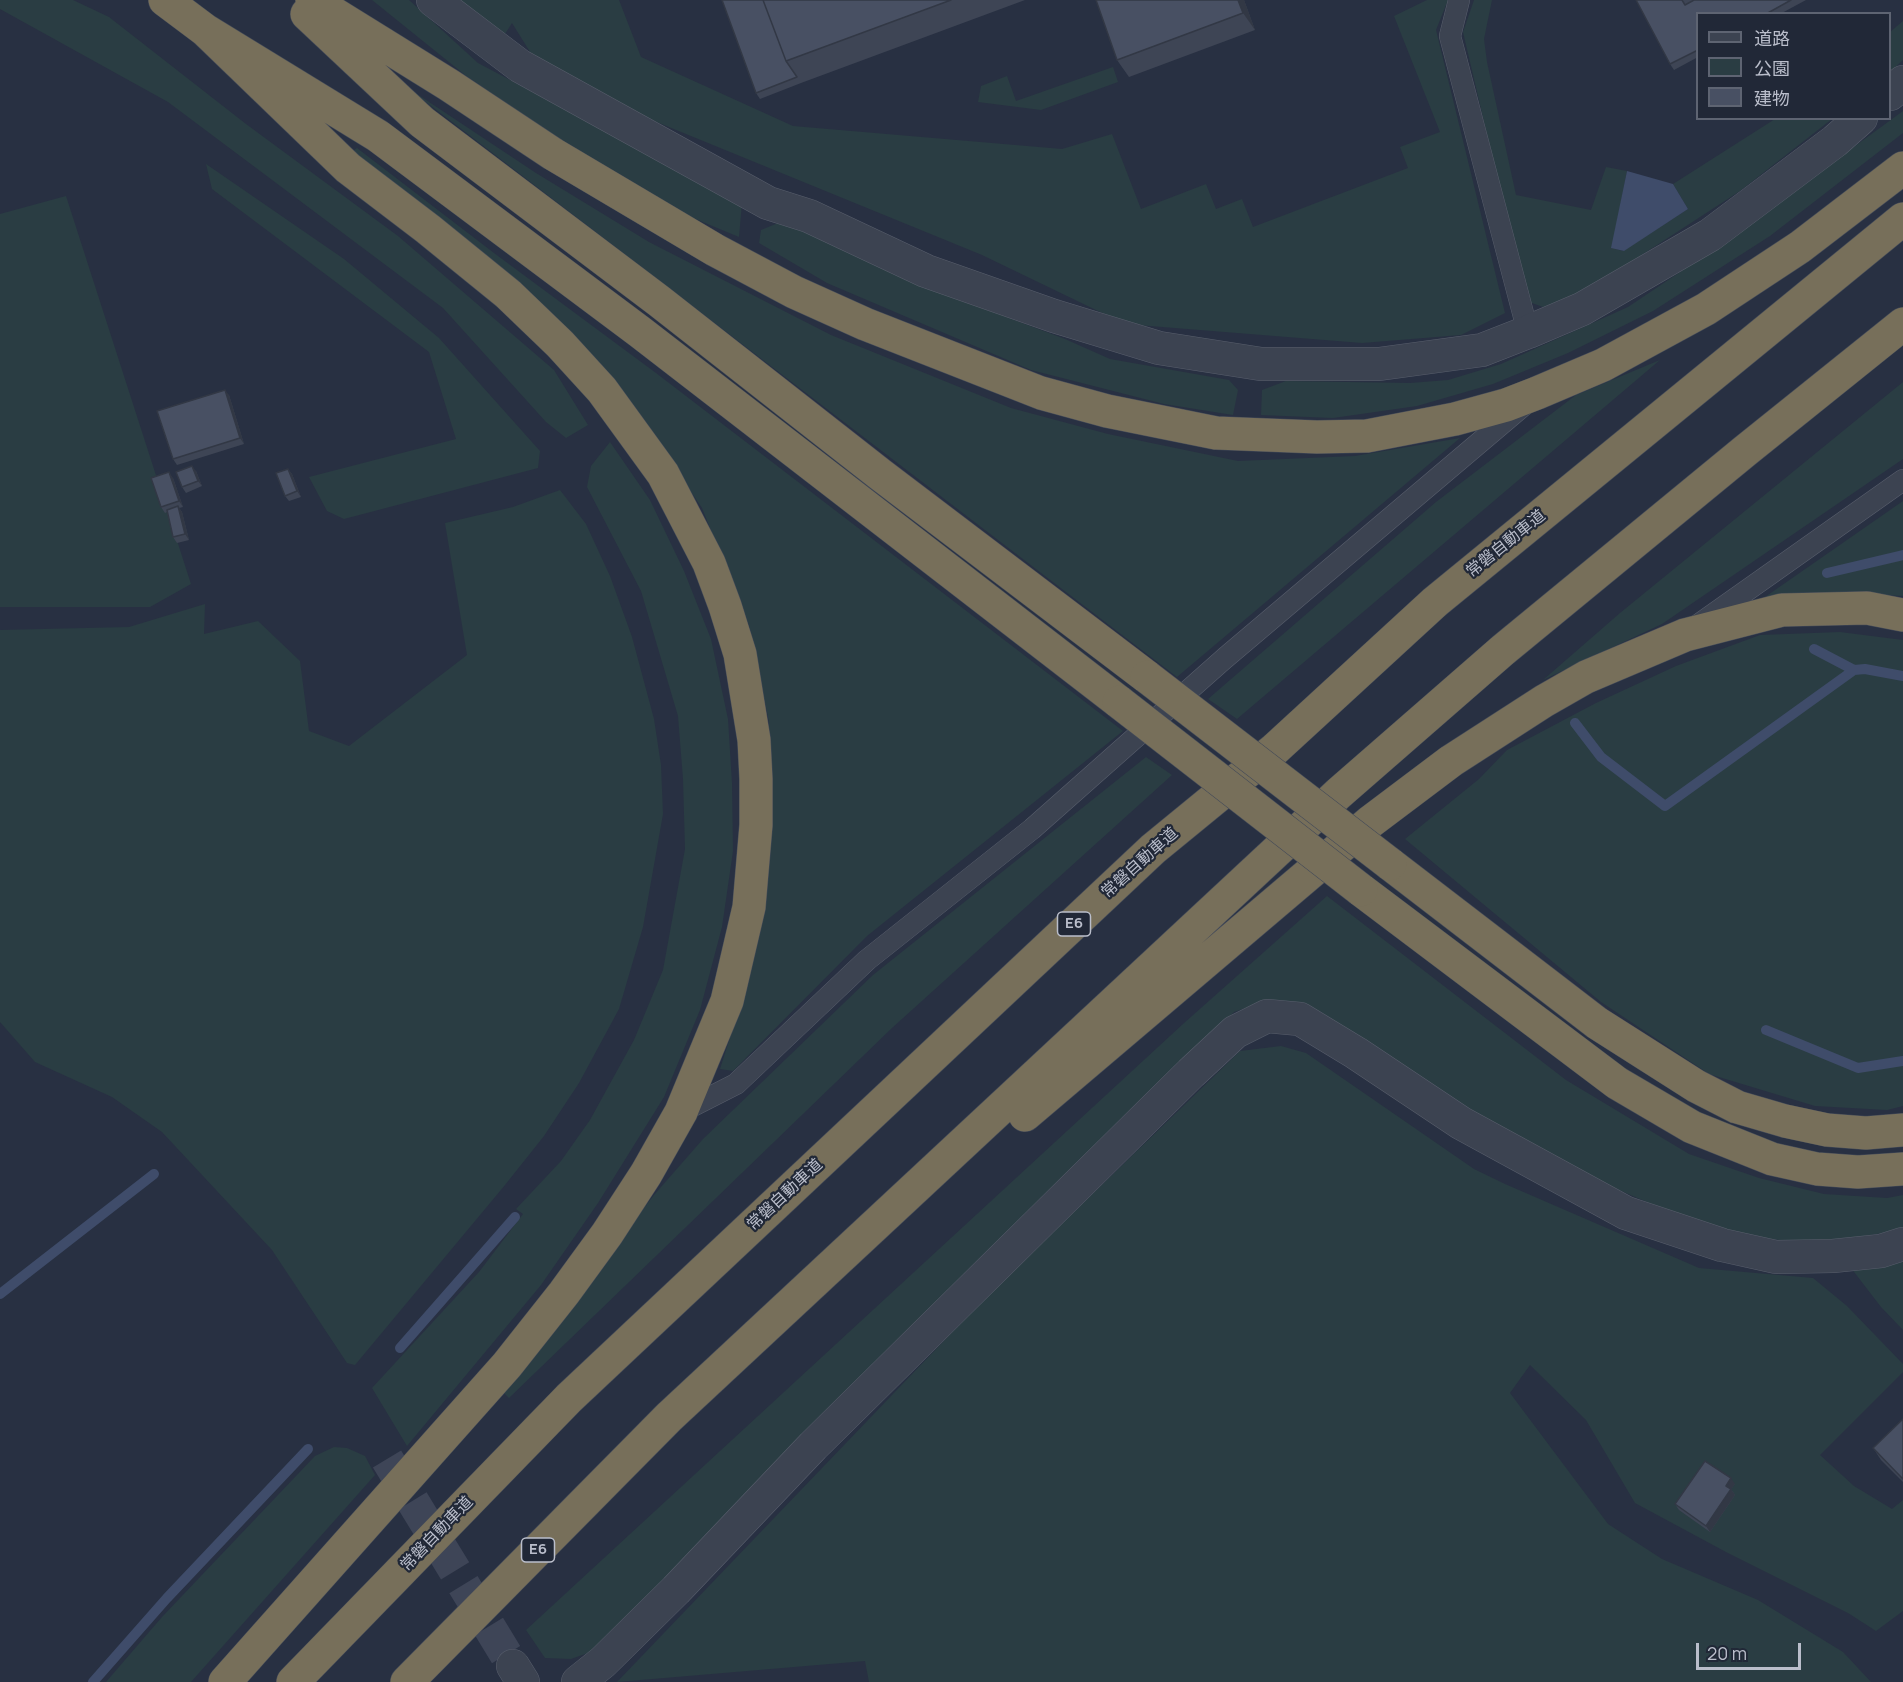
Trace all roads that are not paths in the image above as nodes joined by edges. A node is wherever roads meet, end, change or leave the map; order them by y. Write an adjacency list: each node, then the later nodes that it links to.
1 (165, 0): 6 (highway)
2 (293, 0): 19 (highway, bridge)
3 (312, 0): 14 (highway)
4 (433, 0): 13 (street)
5 (1460, 0): 13 (lane)
6 (205, 30): 18 (highway); 20 (highway, bridge)
7 (1903, 82): 8 (street)
8 (1891, 93)
9 (1859, 120): 13 (street)
10 (1903, 168): 14 (highway)
11 (1903, 219): 24 (highway, 常磐自動車道 / E6)
12 (1903, 324): 22 (highway, E6)
13 (1528, 332)
14 (1537, 393): 18 (lane)
15 (1903, 480): 17 (lane)
16 (1903, 615): 17 (highway)
17 (1685, 635): 22 (highway)
18 (681, 1112): 23 (highway)
19 (1903, 1130)
20 (1903, 1169)
21 (1903, 1244): 26 (street)
22 (669, 1417): 25 (highway, E6)
23 (225, 1682)
24 (293, 1682)
25 (407, 1682)
26 (578, 1682)

